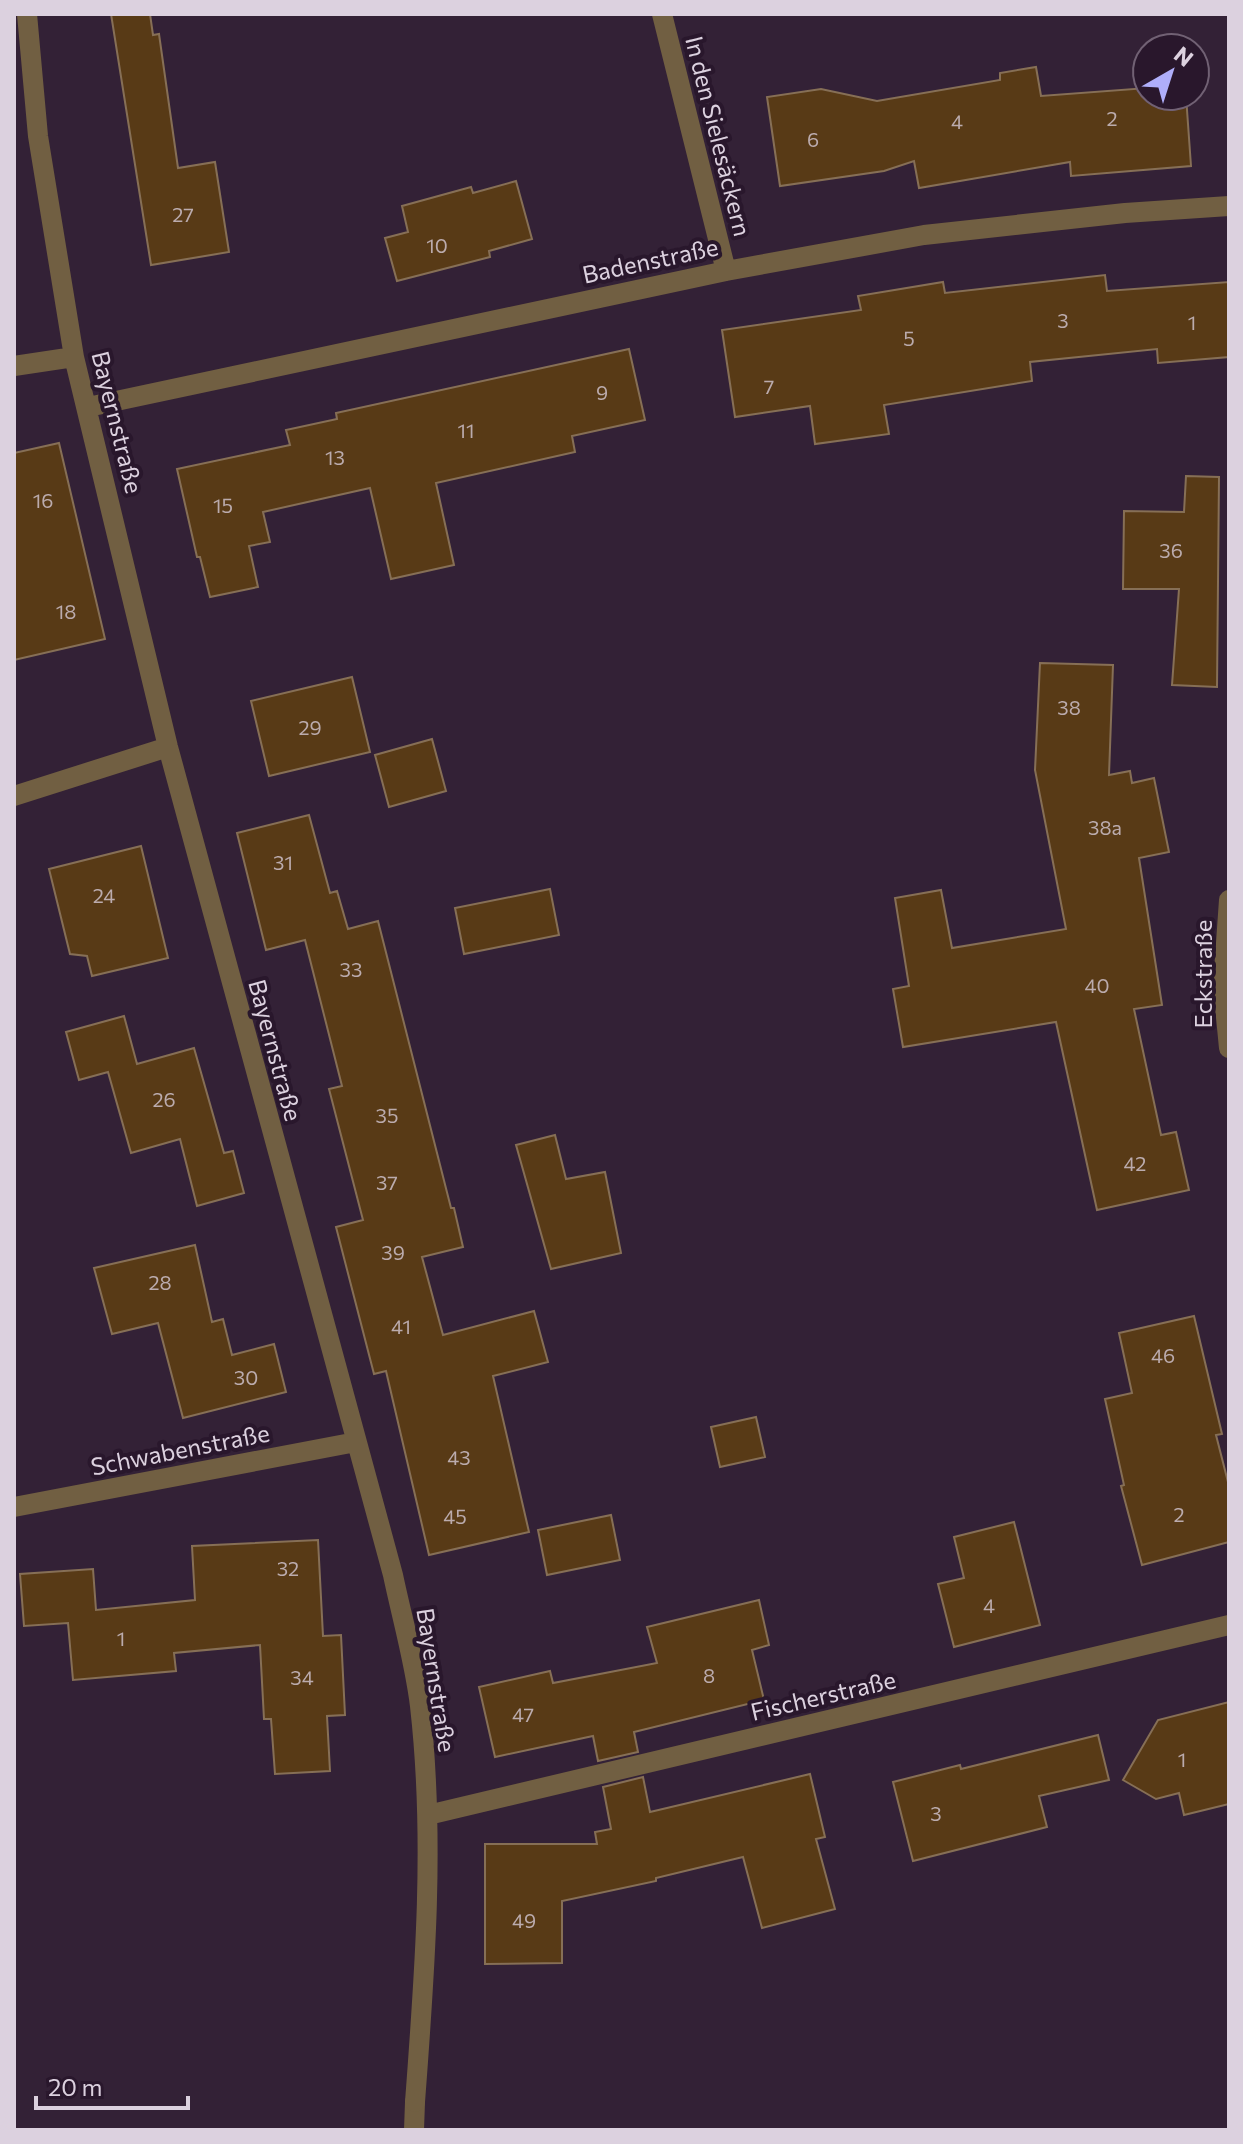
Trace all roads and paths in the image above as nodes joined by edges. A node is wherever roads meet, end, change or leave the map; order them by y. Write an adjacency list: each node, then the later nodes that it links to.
1 (27, 14): 5 (street, Bayernstraße)
2 (662, 14): 4 (street, In den Sielesäckern)
3 (1229, 206): 4 (street, Badenstraße)
4 (726, 271): 7 (street, Badenstraße)
5 (74, 357): 6 (street); 7 (street, Bayernstraße)
6 (14, 366)
7 (88, 407): 8 (street, Bayernstraße)
8 (168, 747): 9 (street); 12 (street, Bayernstraße)
9 (14, 796)
10 (1229, 900): 11 (street, Eckstraße)
11 (1229, 1048)
12 (356, 1442): 13 (street, Schwabenstraße); 15 (street, Bayernstraße)
13 (14, 1507)
14 (1229, 1625): 15 (street, Fischerstraße)
15 (428, 1815): 16 (street, Bayernstraße)
16 (414, 2130)

